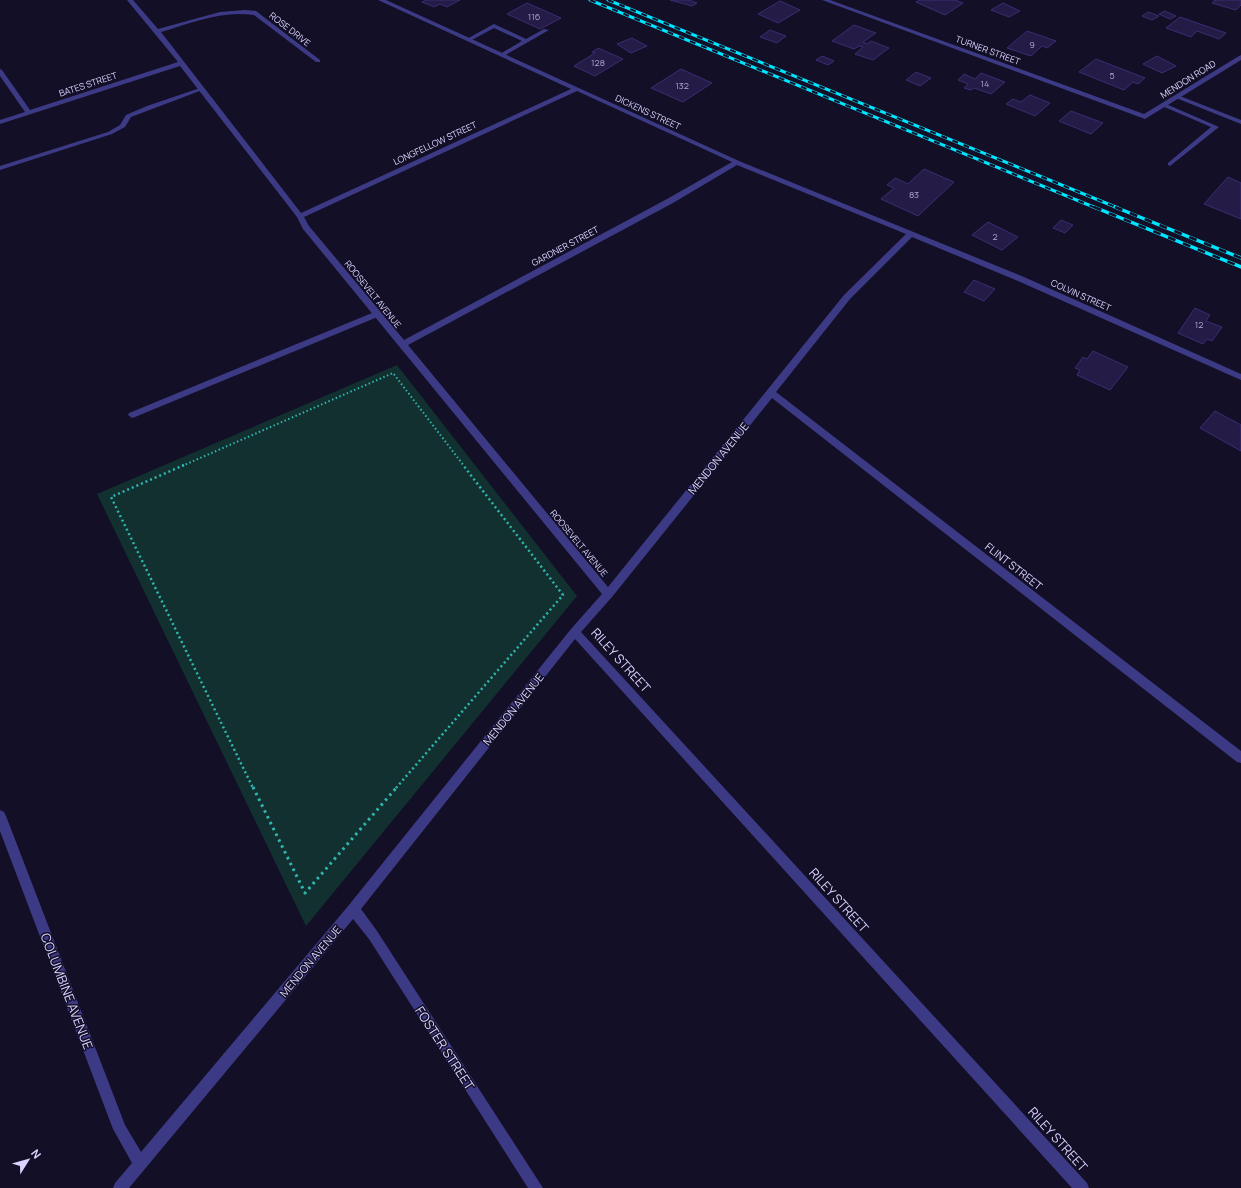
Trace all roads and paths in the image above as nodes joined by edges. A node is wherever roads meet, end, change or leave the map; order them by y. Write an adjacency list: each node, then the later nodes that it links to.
1 (130, 0): 5 (street, ROOSEVELT AVENUE)
2 (381, 0): 6 (street, DICKENS STREET)
3 (825, 0): 18 (street, TURNER STREET)
4 (546, 30): 7 (street)
5 (157, 31): 10 (street, ROSE DRIVE); 11 (street, ROOSEVELT AVENUE)
6 (468, 40): 7 (street); 8 (street, DICKENS STREET)
7 (526, 42): 8 (street)
8 (502, 55): 14 (street, DICKENS STREET)
9 (1241, 57): 15 (street, MENDON ROAD)
10 (318, 61)
11 (182, 63): 13 (street, ROOSEVELT AVENUE); 17 (street, BATES STREET)
12 (0, 71): 17 (street)
13 (202, 89): 23 (street); 24 (street, ROOSEVELT AVENUE)
14 (577, 89): 21 (street, DICKENS STREET); 24 (street, LONGFELLOW STREET)
15 (1178, 97): 16 (street, MENDON ROAD); 20 (street)
16 (1164, 105): 18 (street, MENDON ROAD); 22 (street)
17 (29, 113): 19 (street, BATES STREET)
18 (1145, 117)
19 (0, 122)
20 (1241, 122)
21 (737, 162): 25 (street, DICKENS STREET); 27 (street, GARDNER STREET)
22 (1170, 164)
23 (0, 168)
24 (300, 216): 26 (street, ROOSEVELT AVENUE)
25 (911, 234): 29 (street, COLVIN STREET); 30 (street, MENDON AVENUE)
26 (377, 314): 27 (street, ROOSEVELT AVENUE); 31 (street)
27 (402, 345): 32 (street, ROOSEVELT AVENUE)
28 (393, 373): 28 (path)
29 (1241, 377)
30 (771, 393): 32 (street, MENDON AVENUE); 34 (street, FLINT STREET)
31 (132, 415)
32 (608, 594): 33 (street, MENDON AVENUE)
33 (575, 632): 36 (street, MENDON AVENUE); 40 (street, RILEY STREET)
34 (1241, 758)
35 (0, 816): 37 (street, COLUMBINE AVENUE)
36 (353, 909): 37 (street, MENDON AVENUE); 39 (street, FOSTER STREET)
37 (140, 1164): 38 (street, MENDON AVENUE)
38 (120, 1188)
39 (536, 1188)
40 (1082, 1188)

